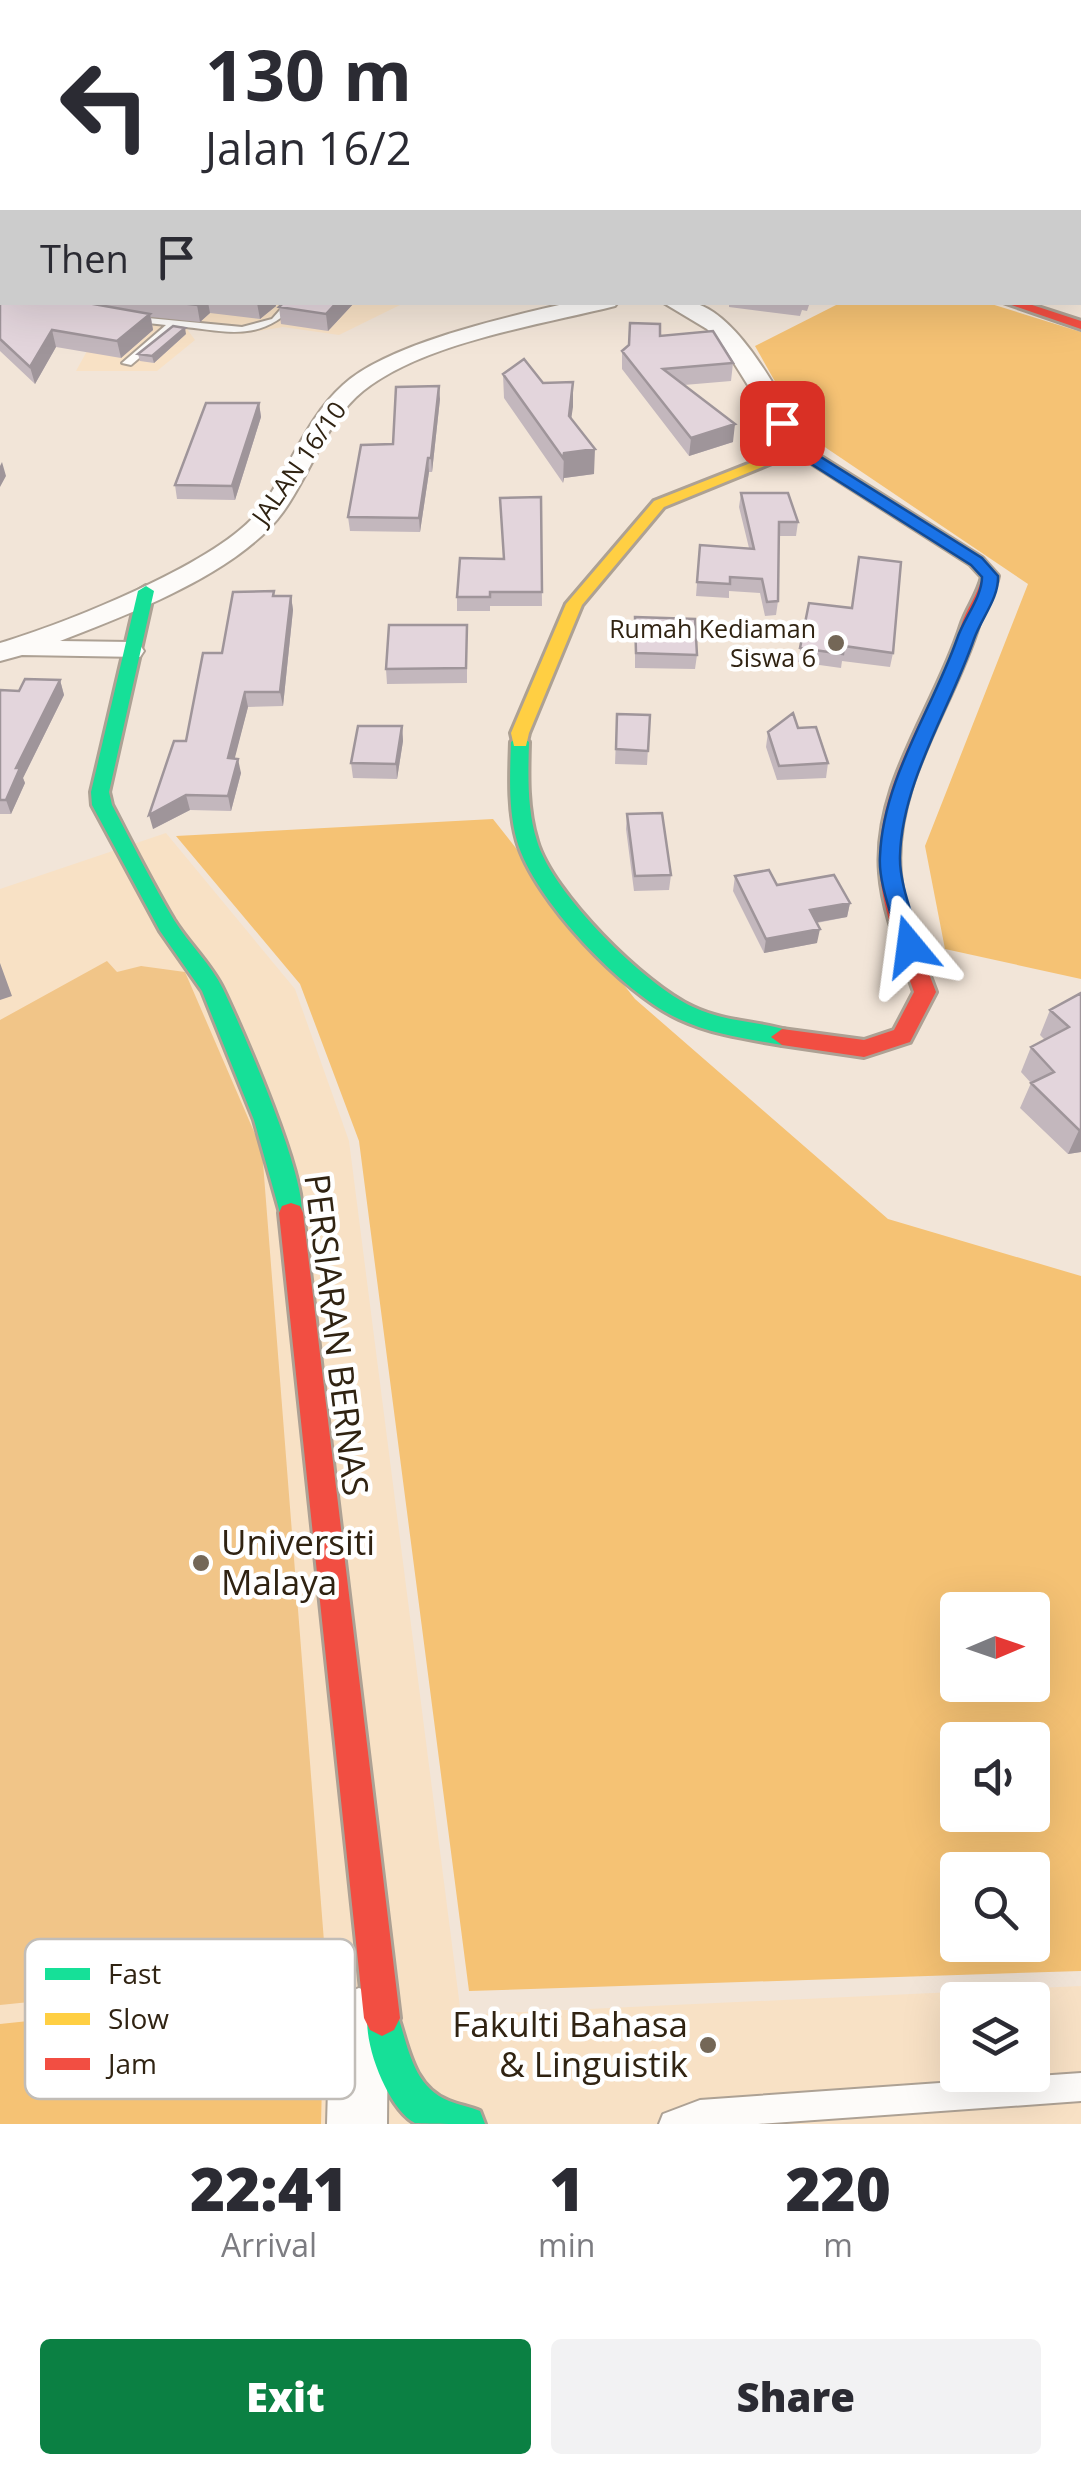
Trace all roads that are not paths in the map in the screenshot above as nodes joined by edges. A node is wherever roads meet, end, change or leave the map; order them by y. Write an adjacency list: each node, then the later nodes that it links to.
1 (289, 305): 6 (lane)
2 (594, 305): 10 (street, JALAN 16/10)
3 (678, 305): 9 (street)
4 (1018, 305): 7 (street)
5 (118, 316): 6 (lane)
6 (173, 324): 8 (lane)
7 (1081, 325)
8 (127, 363)
9 (799, 450): 9 (street)
10 (146, 591): 11 (street, JALAN 16/10); 12 (street, PERSIARAN BERNAS)
11 (89, 618): 12 (street); 13 (street, JALAN 16/10)
12 (130, 650): 13 (street); 14 (street, PERSIARAN BERNAS)
13 (8, 651)
14 (373, 1968): 16 (street); 17 (street, PERSIARAN BERNAS)
15 (1081, 2088): 18 (lane)
16 (357, 2124)
17 (467, 2124)
18 (673, 2124)

